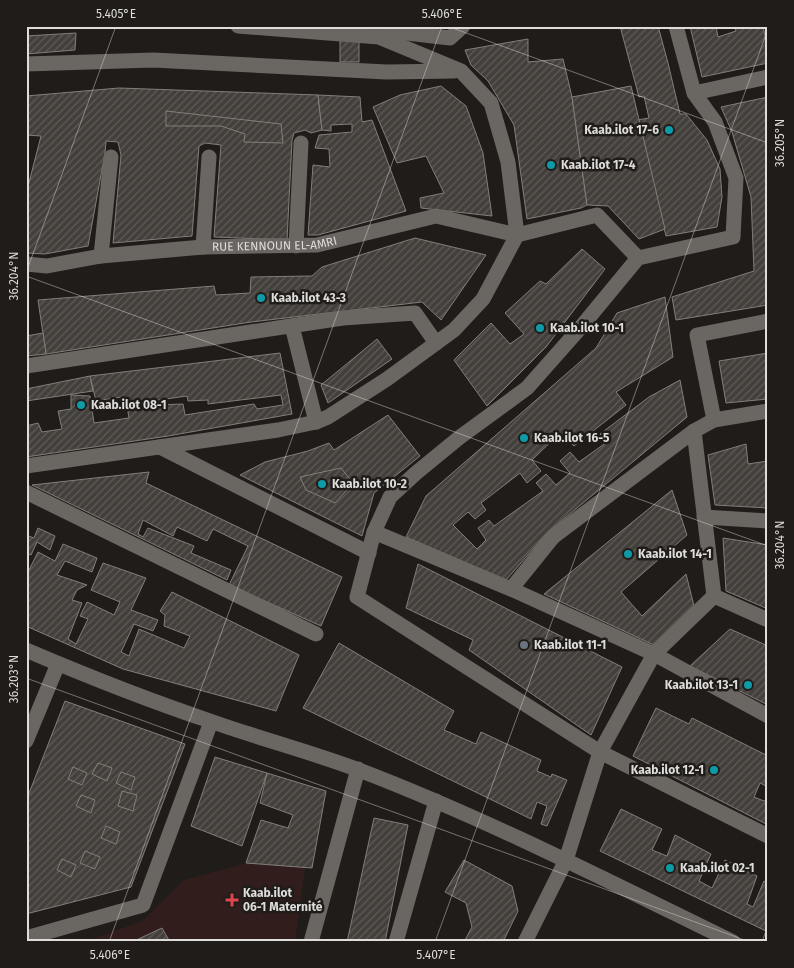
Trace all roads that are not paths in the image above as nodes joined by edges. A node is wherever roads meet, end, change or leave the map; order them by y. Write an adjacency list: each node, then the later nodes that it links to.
1 (238, 26): 4 (street)
2 (463, 26): 5 (street)
3 (676, 26): 9 (street)
4 (280, 28): 5 (street)
5 (380, 31): 7 (street)
6 (26, 64): 7 (street)
7 (460, 71): 13 (street)
8 (768, 77): 9 (street)
9 (694, 93): 17 (street)
10 (302, 142): 14 (street)
11 (111, 156): 16 (street)
12 (209, 157): 15 (street)
13 (517, 235): 14 (street, RUE KENNOUN EL-AMRI); 17 (street); 21 (street)
14 (296, 246): 15 (street, RUE KENNOUN EL-AMRI)
15 (203, 247): 16 (street, RUE KENNOUN EL-AMRI)
16 (101, 256): 18 (street, RUE KENNOUN EL-AMRI)
17 (638, 258): 32 (street)
18 (26, 264)
19 (768, 321): 24 (street)
20 (292, 326): 21 (street); 22 (street); 25 (street)
21 (436, 343): 25 (street)
22 (26, 366)
23 (768, 411): 24 (street)
24 (714, 420): 26 (street)
25 (316, 422): 27 (street)
26 (694, 431): 30 (street); 34 (street)
27 (160, 447): 28 (street); 33 (street)
28 (26, 466)
29 (26, 492): 37 (street)
30 (704, 517): 31 (street); 35 (street)
31 (768, 521)
32 (374, 532): 33 (street); 34 (street)
33 (369, 553): 44 (street)
34 (511, 589): 39 (street)
35 (714, 596): 36 (street); 39 (street)
36 (768, 620)
37 (316, 634)
38 (26, 650): 40 (street)
39 (654, 654): 41 (street); 44 (street)
40 (58, 664): 42 (street); 43 (street)
41 (768, 716)
42 (211, 722): 45 (street); 49 (street)
43 (26, 741)
44 (600, 752): 47 (street); 48 (street)
45 (358, 769): 46 (street); 50 (street)
46 (436, 801): 48 (street); 51 (street)
47 (768, 836)
48 (566, 860): 52 (street); 53 (street)
49 (26, 938)
50 (312, 942)
51 (396, 942)
52 (525, 942)
53 (733, 942)

